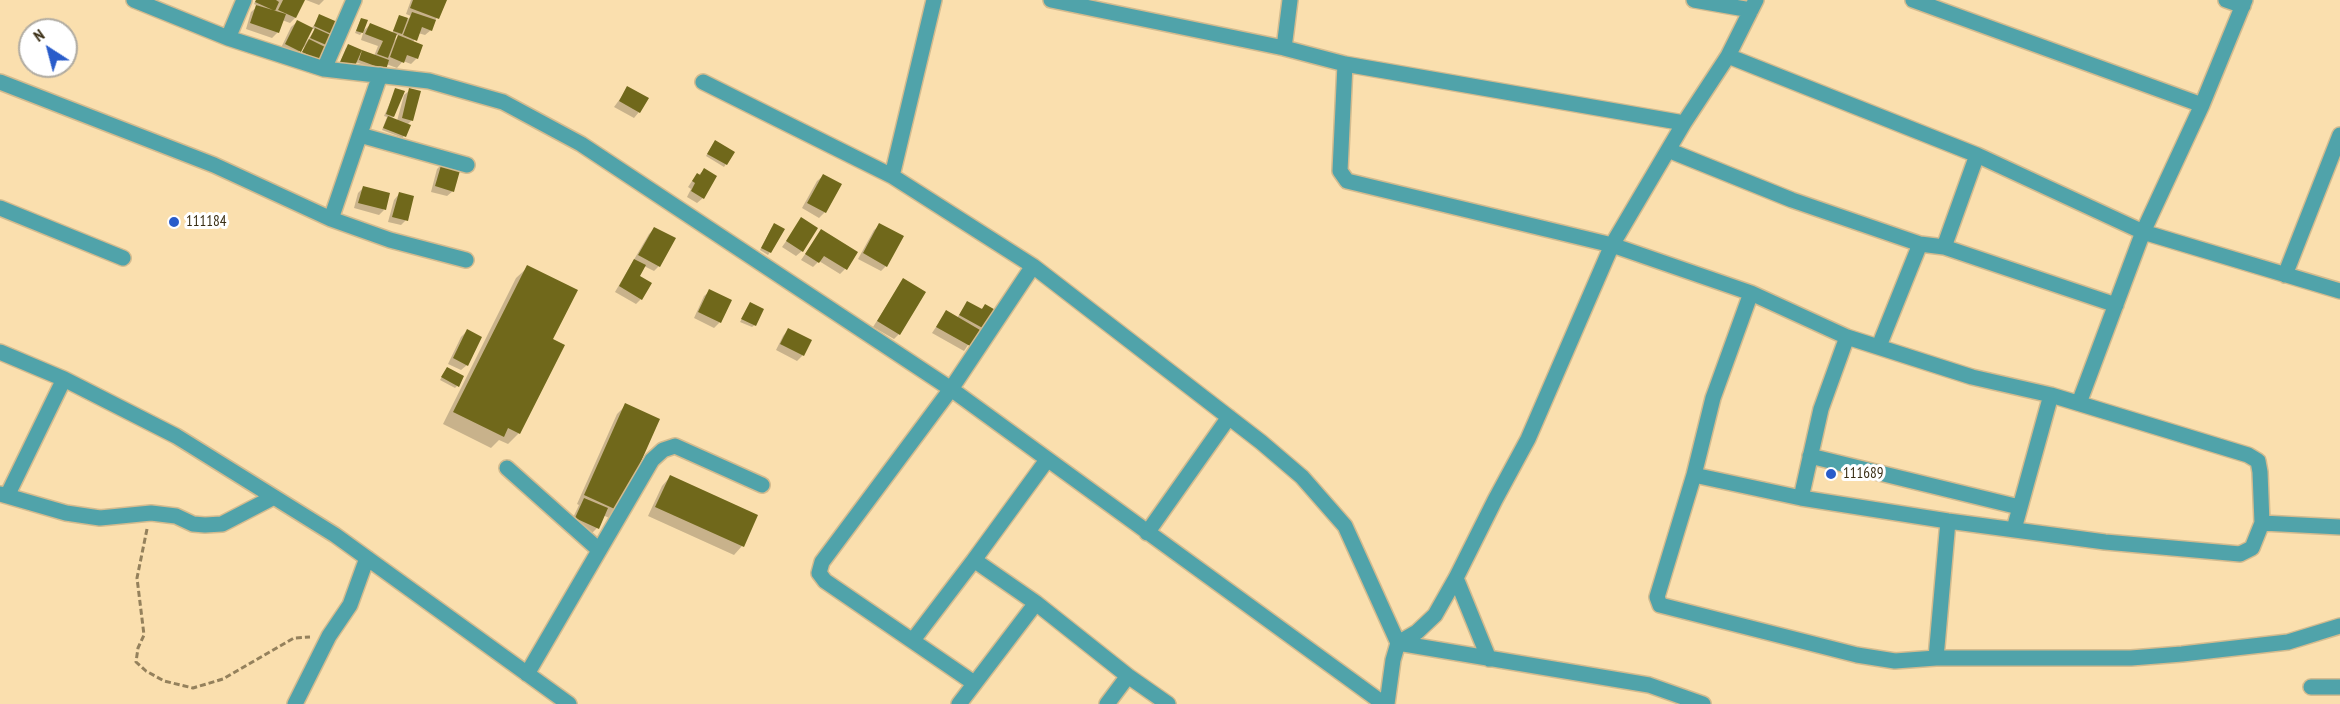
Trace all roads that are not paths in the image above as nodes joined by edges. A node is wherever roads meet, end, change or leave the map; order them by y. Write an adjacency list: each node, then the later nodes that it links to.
1 (134, 0): 12 (street)
2 (244, 0): 12 (street)
3 (354, 0): 16 (street)
4 (934, 0): 27 (street)
5 (1051, 0): 13 (street)
6 (1290, 0): 13 (street)
7 (1694, 0): 11 (street)
8 (1913, 0): 20 (street)
9 (2226, 0): 10 (street)
10 (2244, 3): 20 (street)
11 (1753, 5): 14 (street)
12 (228, 38): 16 (street)
13 (1284, 48): 15 (street)
14 (1728, 56): 21 (street); 25 (street)
15 (1345, 64): 21 (street); 32 (street)
16 (324, 69): 17 (street)
17 (380, 75): 22 (street); 45 (street)
18 (0, 82): 29 (street)
19 (704, 82): 27 (street)
20 (2202, 105): 30 (street)
21 (1684, 123): 24 (street)
22 (360, 135): 26 (street); 29 (street)
23 (2340, 135): 37 (street)
24 (1668, 150): 31 (street); 32 (street)
25 (1977, 155): 30 (street); 33 (street)
26 (467, 165)
27 (892, 176): 36 (street)
28 (0, 208): 34 (street)
29 (331, 219): 35 (street)
30 (2144, 232): 37 (street); 40 (street)
31 (1920, 244): 33 (street); 42 (street)
32 (1612, 245): 39 (street); 66 (street)
33 (1944, 247): 40 (street)
34 (123, 258)
35 (466, 260)
36 (1033, 266): 45 (street); 48 (street)
37 (2285, 275): 38 (street)
38 (2340, 291)
39 (1751, 293): 41 (street); 52 (street)
40 (2116, 305): 47 (street)
41 (1847, 337): 42 (street); 49 (street)
42 (1879, 346): 46 (street)
43 (0, 352): 44 (street)
44 (64, 379): 54 (street); 55 (street)
45 (951, 389): 50 (street); 69 (street)
46 (2051, 395): 47 (street); 57 (street)
47 (2079, 403): 59 (street)
48 (1228, 417): 62 (street); 70 (street)
49 (1810, 456): 56 (street); 57 (street)
50 (1047, 460): 62 (street); 65 (street)
51 (507, 468): 63 (street)
52 (1694, 475): 56 (street); 71 (street)
53 (762, 485): 63 (street)
54 (4, 495): 55 (street)
55 (274, 497): 64 (street)
56 (1801, 498): 58 (street)
57 (2019, 507): 61 (street)
58 (1948, 521): 61 (street); 71 (street)
59 (2262, 523): 60 (street); 61 (street)
60 (2340, 527)
61 (2013, 529)
62 (1147, 533): 83 (street)
63 (599, 550): 73 (street)
64 (367, 558): 73 (street); 78 (street)
65 (974, 560): 67 (street); 69 (street)
66 (1456, 578): 70 (street); 72 (street)
67 (1036, 603): 74 (street); 75 (street)
68 (2340, 626): 71 (street)
69 (913, 640): 75 (street)
70 (1398, 644): 72 (street); 83 (street)
71 (1936, 658)
72 (1489, 659): 84 (street)
73 (527, 674): 79 (street)
74 (1128, 676): 81 (street); 82 (street)
75 (974, 683): 80 (street)
76 (2311, 687): 77 (street)
77 (2340, 687)
78 (295, 704)
79 (569, 704)
80 (959, 704)
81 (1107, 704)
82 (1168, 704)
83 (1386, 704)
84 (1703, 704)

